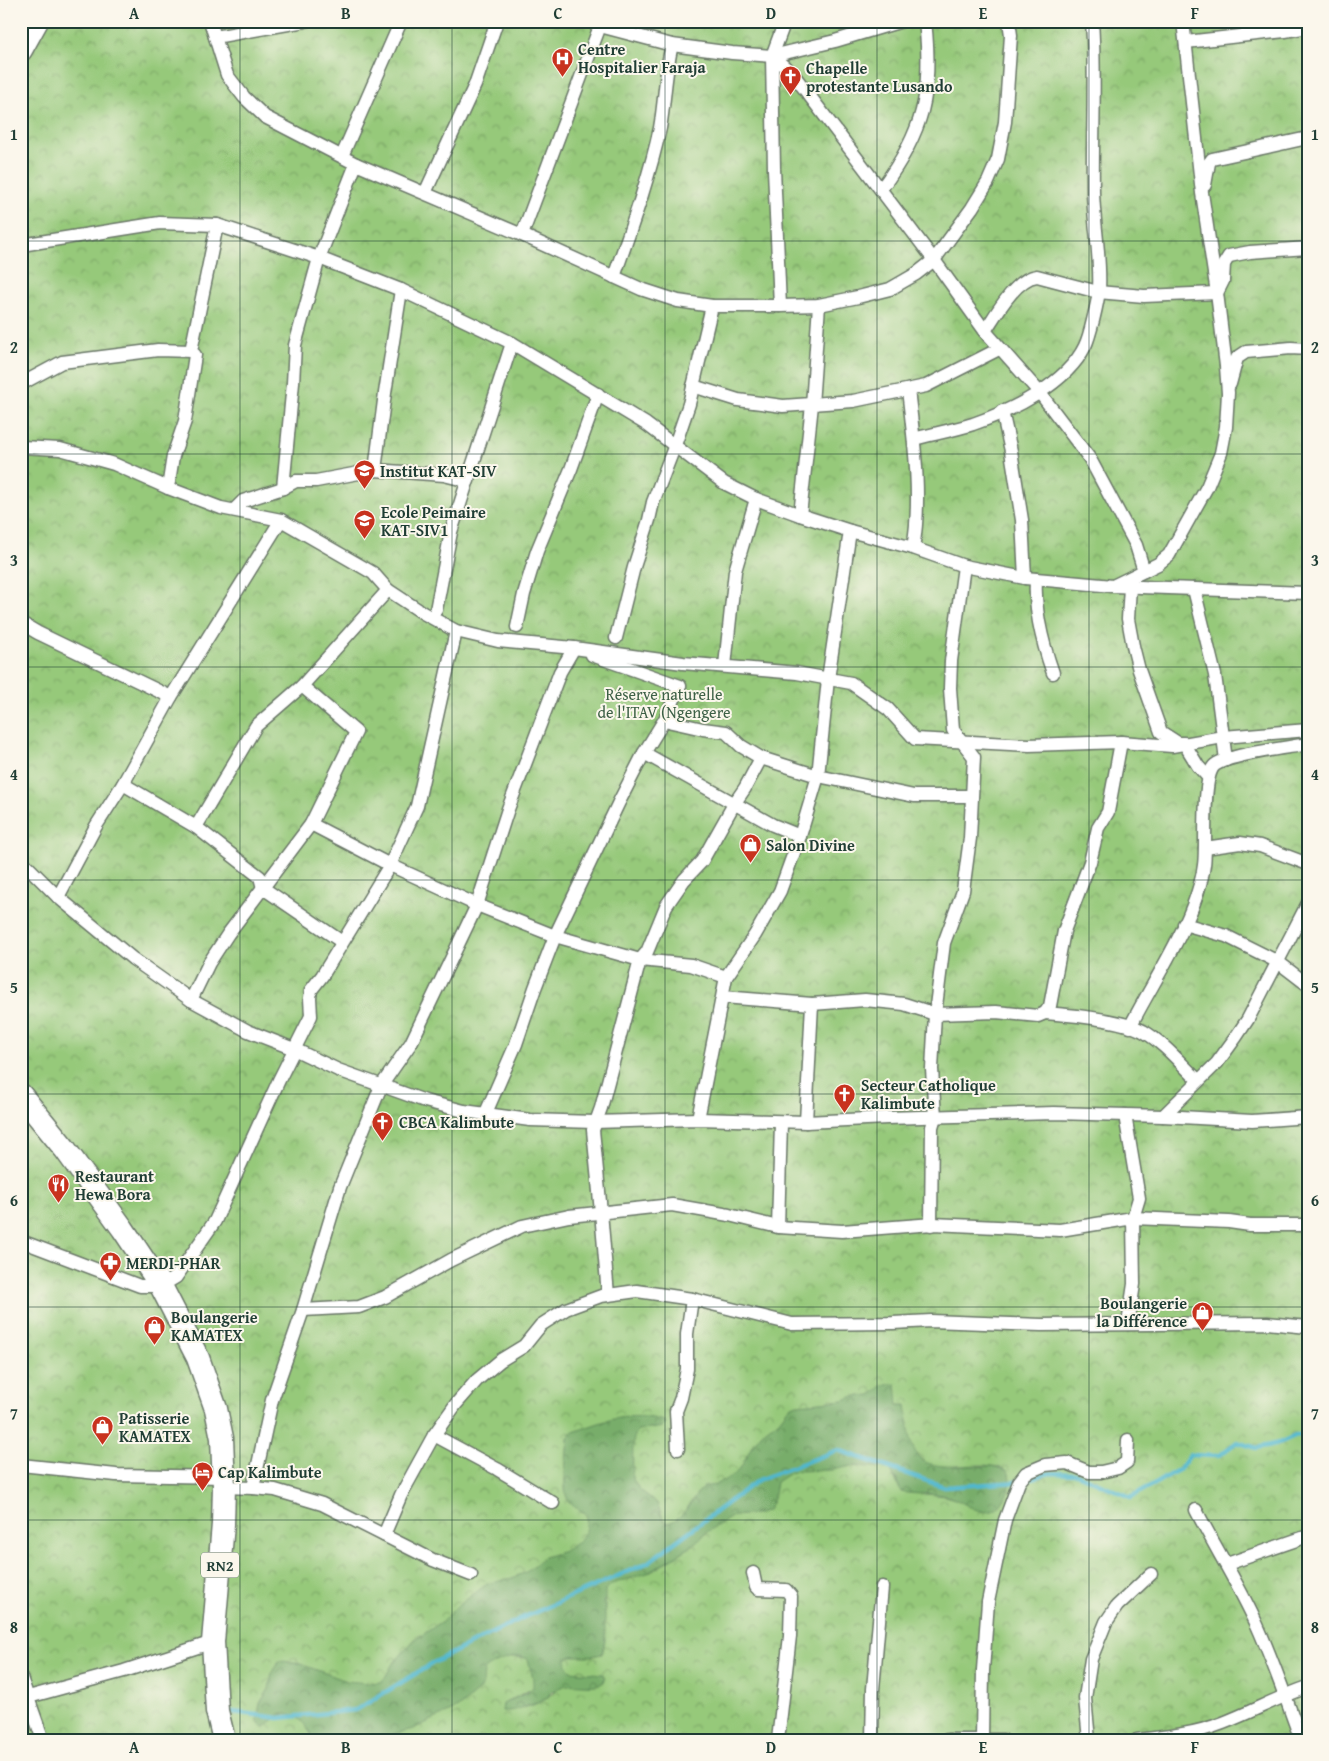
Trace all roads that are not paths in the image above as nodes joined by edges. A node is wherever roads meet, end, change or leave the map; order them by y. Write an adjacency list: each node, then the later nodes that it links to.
1 (37, 21): 17 (highway)
2 (210, 21): 14 (street)
3 (305, 21): 14 (street)
4 (401, 21): 20 (street)
5 (496, 21): 23 (street)
6 (785, 21): 18 (street)
7 (902, 21): 18 (street)
8 (925, 21): 22 (street)
9 (1009, 21): 30 (street)
10 (1092, 21): 33 (street)
11 (1183, 21): 15 (street)
12 (594, 24): 16 (street); 26 (street)
13 (1308, 27): 15 (street)
14 (214, 37): 20 (street)
15 (1186, 42): 24 (street)
16 (672, 45): 18 (street); 31 (street)
17 (21, 50)
18 (772, 56): 22 (street); 37 (street)
19 (1308, 140): 24 (street)
20 (342, 156): 21 (street)
21 (356, 164): 23 (street); 29 (street)
22 (881, 189): 30 (street)
23 (425, 193): 26 (street)
24 (1202, 193): 34 (street)
25 (217, 225): 27 (street); 29 (street); 42 (street)
26 (522, 235): 31 (street)
27 (21, 245)
28 (1308, 248): 34 (street)
29 (319, 258): 32 (street); 57 (street)
30 (934, 260): 35 (street); 38 (street)
31 (614, 277): 36 (street)
32 (401, 290): 39 (street); 54 (street)
33 (1098, 292): 34 (street); 38 (street); 46 (street)
34 (1217, 293): 47 (street)
35 (819, 304): 37 (street); 49 (street)
36 (712, 306): 37 (street); 44 (street)
37 (780, 306)
38 (985, 331): 40 (street)
39 (512, 343): 48 (street); 55 (street)
40 (999, 349): 45 (street); 46 (street)
41 (1308, 349): 47 (street)
42 (191, 351): 43 (street); 56 (street)
43 (21, 384)
44 (693, 386): 49 (street); 52 (street)
45 (908, 390): 49 (street); 51 (street)
46 (1040, 393): 50 (street); 65 (street)
47 (1228, 393): 65 (street)
48 (598, 394): 52 (street); 74 (street)
49 (812, 405): 60 (street)
50 (1002, 411): 51 (street); 66 (street)
51 (914, 439): 63 (street)
52 (675, 446): 58 (street); 76 (street)
53 (21, 447): 56 (street)
54 (375, 470): 55 (street); 57 (street)
55 (468, 481): 72 (street)
56 (168, 488): 59 (street)
57 (283, 488): 59 (street)
58 (756, 499): 60 (street); 78 (street)
59 (234, 510): 61 (street)
60 (800, 515): 62 (street)
61 (280, 520): 70 (street); 82 (street)
62 (850, 531): 63 (street); 80 (street)
63 (912, 548): 64 (street)
64 (964, 566): 66 (street); 86 (street)
65 (1144, 571): 67 (street)
66 (1030, 578): 67 (street); 79 (street)
67 (1113, 586): 68 (street)
68 (1130, 587): 69 (street); 88 (street)
69 (1194, 589): 71 (street); 85 (street)
70 (388, 590): 75 (street); 81 (street)
71 (1308, 593)
72 (436, 610)
73 (21, 623): 82 (street)
74 (517, 627)
75 (456, 630): 77 (street); 104 (street)
76 (616, 638)
77 (574, 648): 78 (street); 83 (street); 108 (street)
78 (725, 666): 80 (street)
79 (1053, 672)
80 (828, 679): 86 (street); 93 (street)
81 (302, 686): 98 (street); 99 (street)
82 (171, 697): 95 (street)
83 (665, 719): 90 (street); 91 (street)
84 (1308, 730): 85 (street)
85 (1223, 737): 88 (street); 92 (street)
86 (964, 742): 87 (street); 96 (street)
87 (1120, 742): 88 (street); 119 (street)
88 (1178, 743): 94 (street)
89 (1308, 744): 92 (street)
90 (644, 753): 97 (street); 110 (street)
91 (761, 758): 93 (street); 97 (street)
92 (1226, 760): 94 (street)
93 (818, 776): 96 (street); 100 (street)
94 (1208, 777): 101 (street)
95 (124, 784): 99 (street); 106 (street)
96 (972, 796): 120 (street)
97 (734, 804): 100 (street); 112 (street)
98 (311, 824): 104 (street); 105 (street)
99 (196, 827): 105 (street)
100 (800, 836): 114 (street)
101 (1205, 848): 103 (street); 109 (street)
102 (21, 860): 106 (street)
103 (1308, 864)
104 (390, 865): 108 (street); 111 (street)
105 (263, 888): 111 (street); 117 (street)
106 (58, 897): 117 (street)
107 (1308, 903): 113 (street)
108 (477, 905): 110 (street); 124 (street)
109 (1184, 924): 113 (street); 121 (street)
110 (555, 936): 112 (street); 126 (street)
111 (342, 942): 122 (street)
112 (640, 960): 114 (street); 133 (street)
113 (1278, 962): 115 (street); 123 (street)
114 (726, 977): 116 (street)
115 (1308, 985)
116 (723, 997): 118 (street); 132 (street)
117 (191, 1000): 122 (street)
118 (812, 1004): 120 (street); 134 (street)
119 (1045, 1013): 120 (street); 121 (street)
120 (935, 1014): 130 (street)
121 (1130, 1027): 123 (street)
122 (294, 1049): 124 (street); 142 (street)
123 (1198, 1080): 128 (street)
124 (380, 1086): 126 (street); 145 (street)
125 (21, 1095): 129 (highway, RN2)
126 (485, 1115): 133 (street)
127 (1125, 1115): 128 (street); 130 (street); 137 (street)
128 (1163, 1116): 131 (street)
129 (29, 1117): 142 (highway, RN2)
130 (935, 1117): 134 (street); 138 (street)
131 (1308, 1117)
132 (698, 1119): 133 (street); 135 (street)
133 (594, 1122): 136 (street)
134 (806, 1122): 135 (street)
135 (781, 1123): 140 (street)
136 (601, 1212): 140 (street); 143 (street); 145 (street)
137 (1133, 1218): 138 (street); 139 (street); 146 (street)
138 (931, 1225): 140 (street)
139 (1308, 1225)
140 (778, 1227)
141 (21, 1241): 142 (street)
142 (161, 1286): 152 (highway, RN2)
143 (608, 1295): 144 (street); 148 (street)
144 (692, 1299): 146 (street); 150 (street)
145 (303, 1310): 153 (street)
146 (1128, 1324): 147 (street)
147 (1308, 1327)
148 (434, 1435): 154 (street); 156 (street)
149 (1128, 1440): 174 (street)
150 (678, 1450)
151 (21, 1465): 152 (street)
152 (224, 1482): 153 (street); 163 (highway, RN2)
153 (253, 1488): 156 (street)
154 (553, 1503)
155 (1196, 1510): 158 (street)
156 (384, 1535): 161 (street)
157 (1308, 1536): 158 (street)
158 (1227, 1564): 166 (street)
159 (753, 1573): 171 (street)
160 (1151, 1574): 176 (street)
161 (471, 1575)
162 (882, 1587): 172 (street)
163 (213, 1642): 167 (street); 170 (highway, RN2)
164 (21, 1678): 167 (street)
165 (1308, 1687): 166 (street)
166 (1285, 1694): 168 (street); 178 (street)
167 (25, 1697): 169 (street)
168 (1182, 1737): 177 (street)
169 (43, 1740)
170 (224, 1740)
171 (778, 1740)
172 (872, 1740)
173 (947, 1740): 174 (street)
174 (984, 1740): 175 (street)
175 (1003, 1740)
176 (1089, 1740)
177 (1137, 1740)
178 (1301, 1740)

